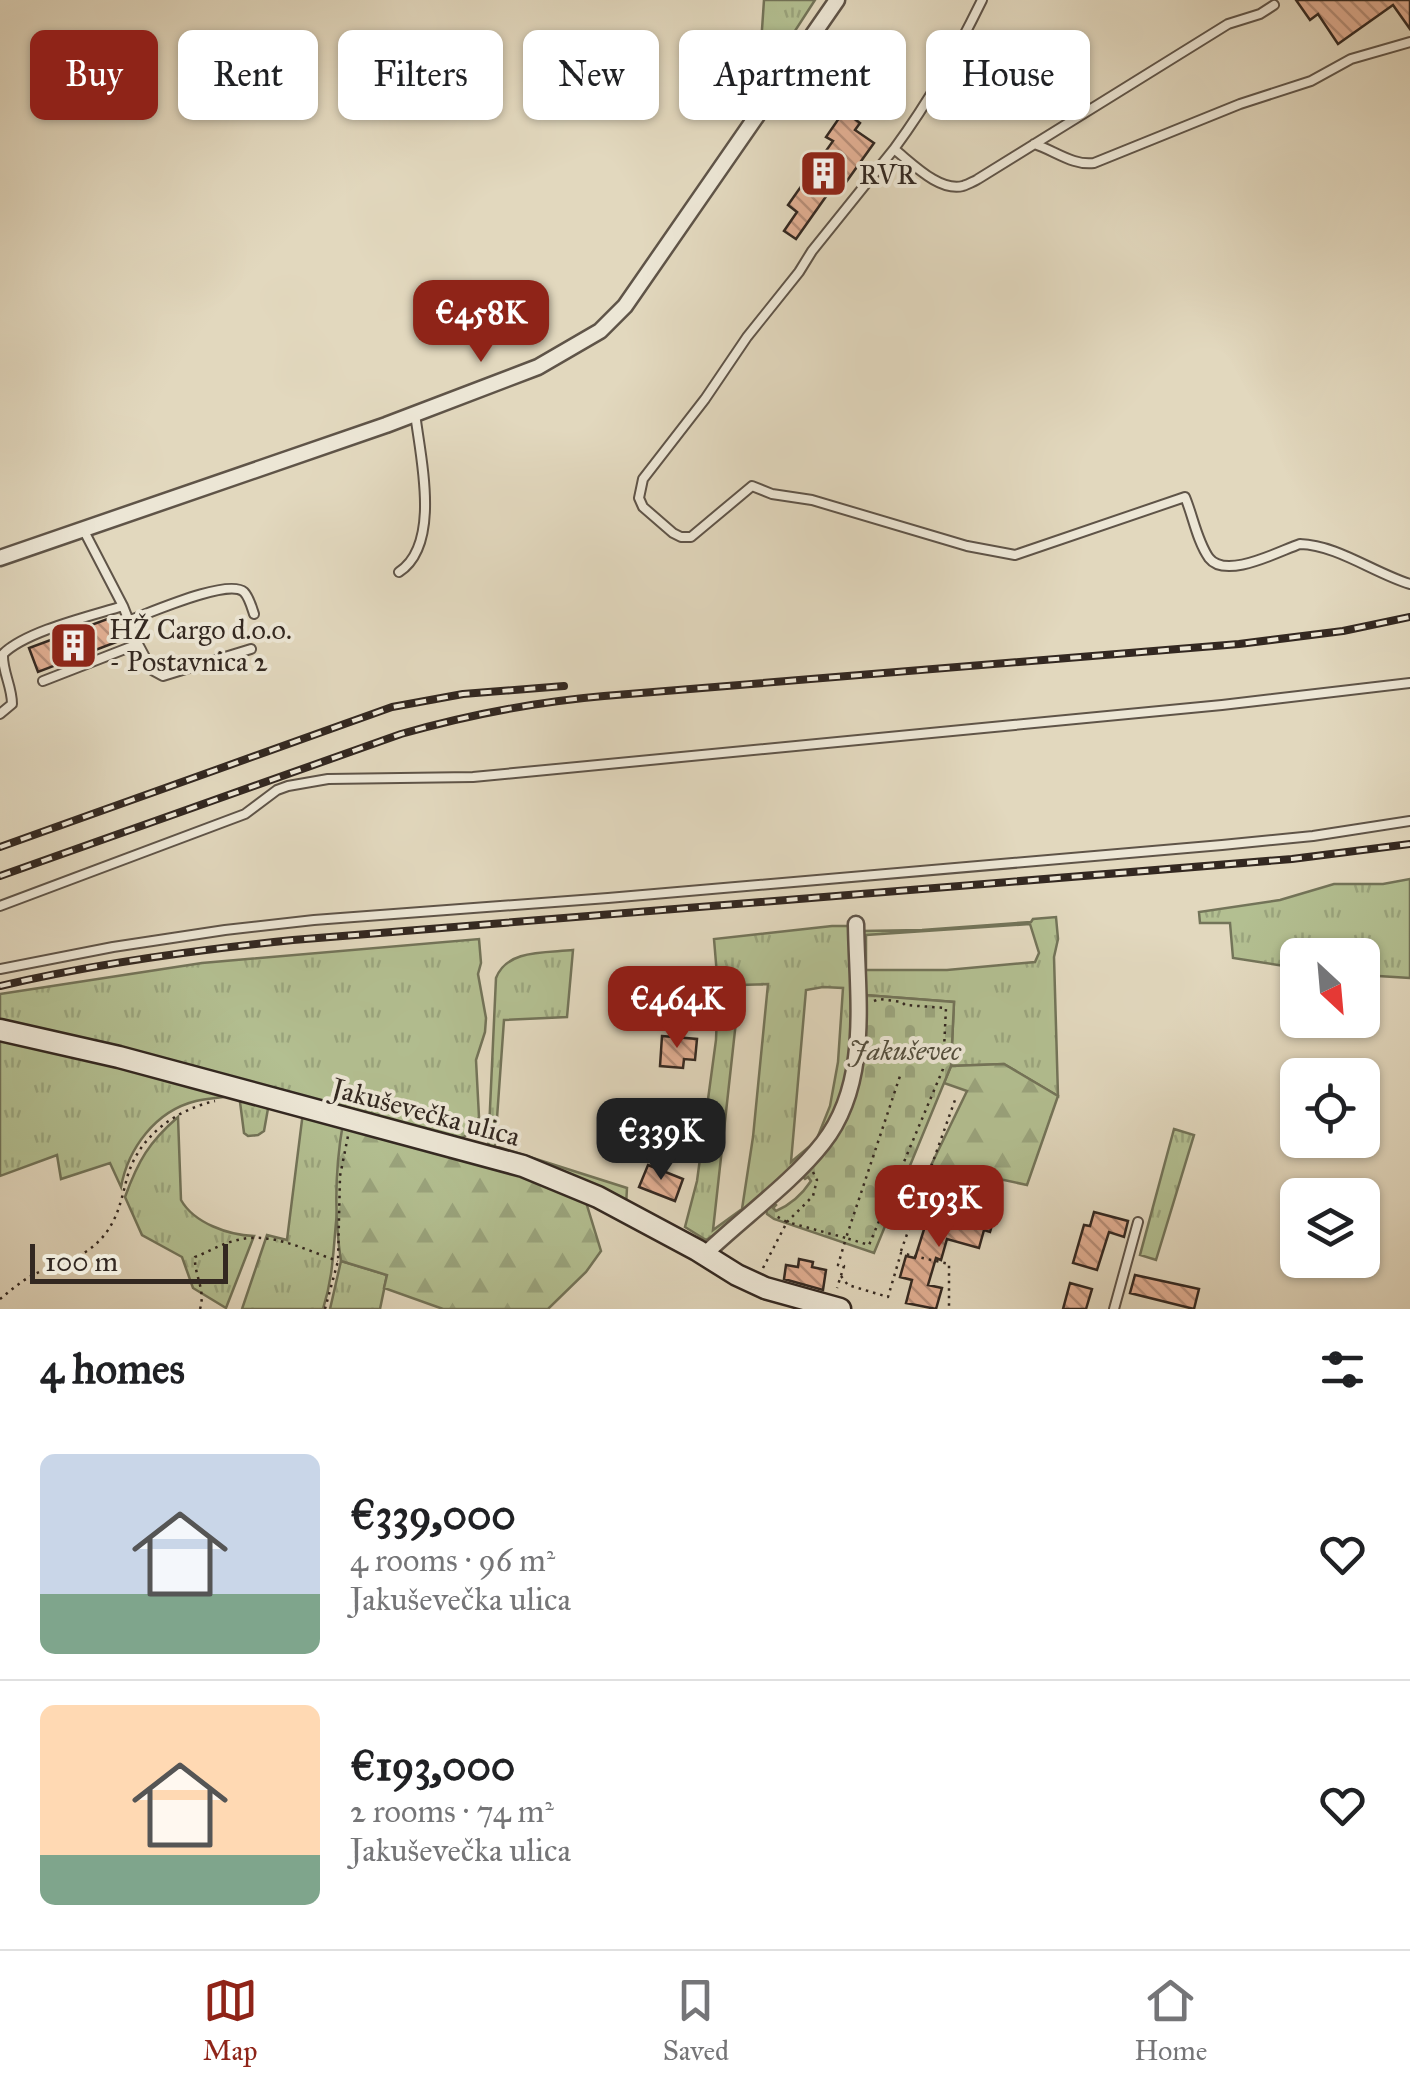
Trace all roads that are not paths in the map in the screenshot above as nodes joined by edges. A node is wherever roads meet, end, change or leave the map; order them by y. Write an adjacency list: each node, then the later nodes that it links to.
1 (837, 0): 7 (street)
2 (982, 0): 6 (lane)
3 (1274, 5): 5 (lane)
4 (1410, 42): 5 (lane)
5 (1034, 144): 6 (lane)
6 (894, 149): 11 (lane)
7 (415, 413): 8 (street); 10 (lane)
8 (83, 529): 9 (street); 12 (lane)
9 (0, 558)
10 (399, 572)
11 (1410, 584)
12 (123, 606): 14 (lane); 19 (lane)
13 (254, 614): 14 (lane)
14 (130, 620): 15 (lane)
15 (138, 644): 16 (lane); 17 (lane)
16 (251, 649)
17 (43, 680)
18 (1410, 683): 21 (lane)
19 (0, 714)
20 (1410, 821): 23 (lane)
21 (0, 906)
22 (856, 924): 26 (street)
23 (0, 969)
24 (0, 1030): 26 (main road, Jakuševečka ulica)
25 (1138, 1222): 28 (lane)
26 (704, 1255): 27 (main road, Jakuševečka ulica)
27 (837, 1304)
28 (1114, 1309)

